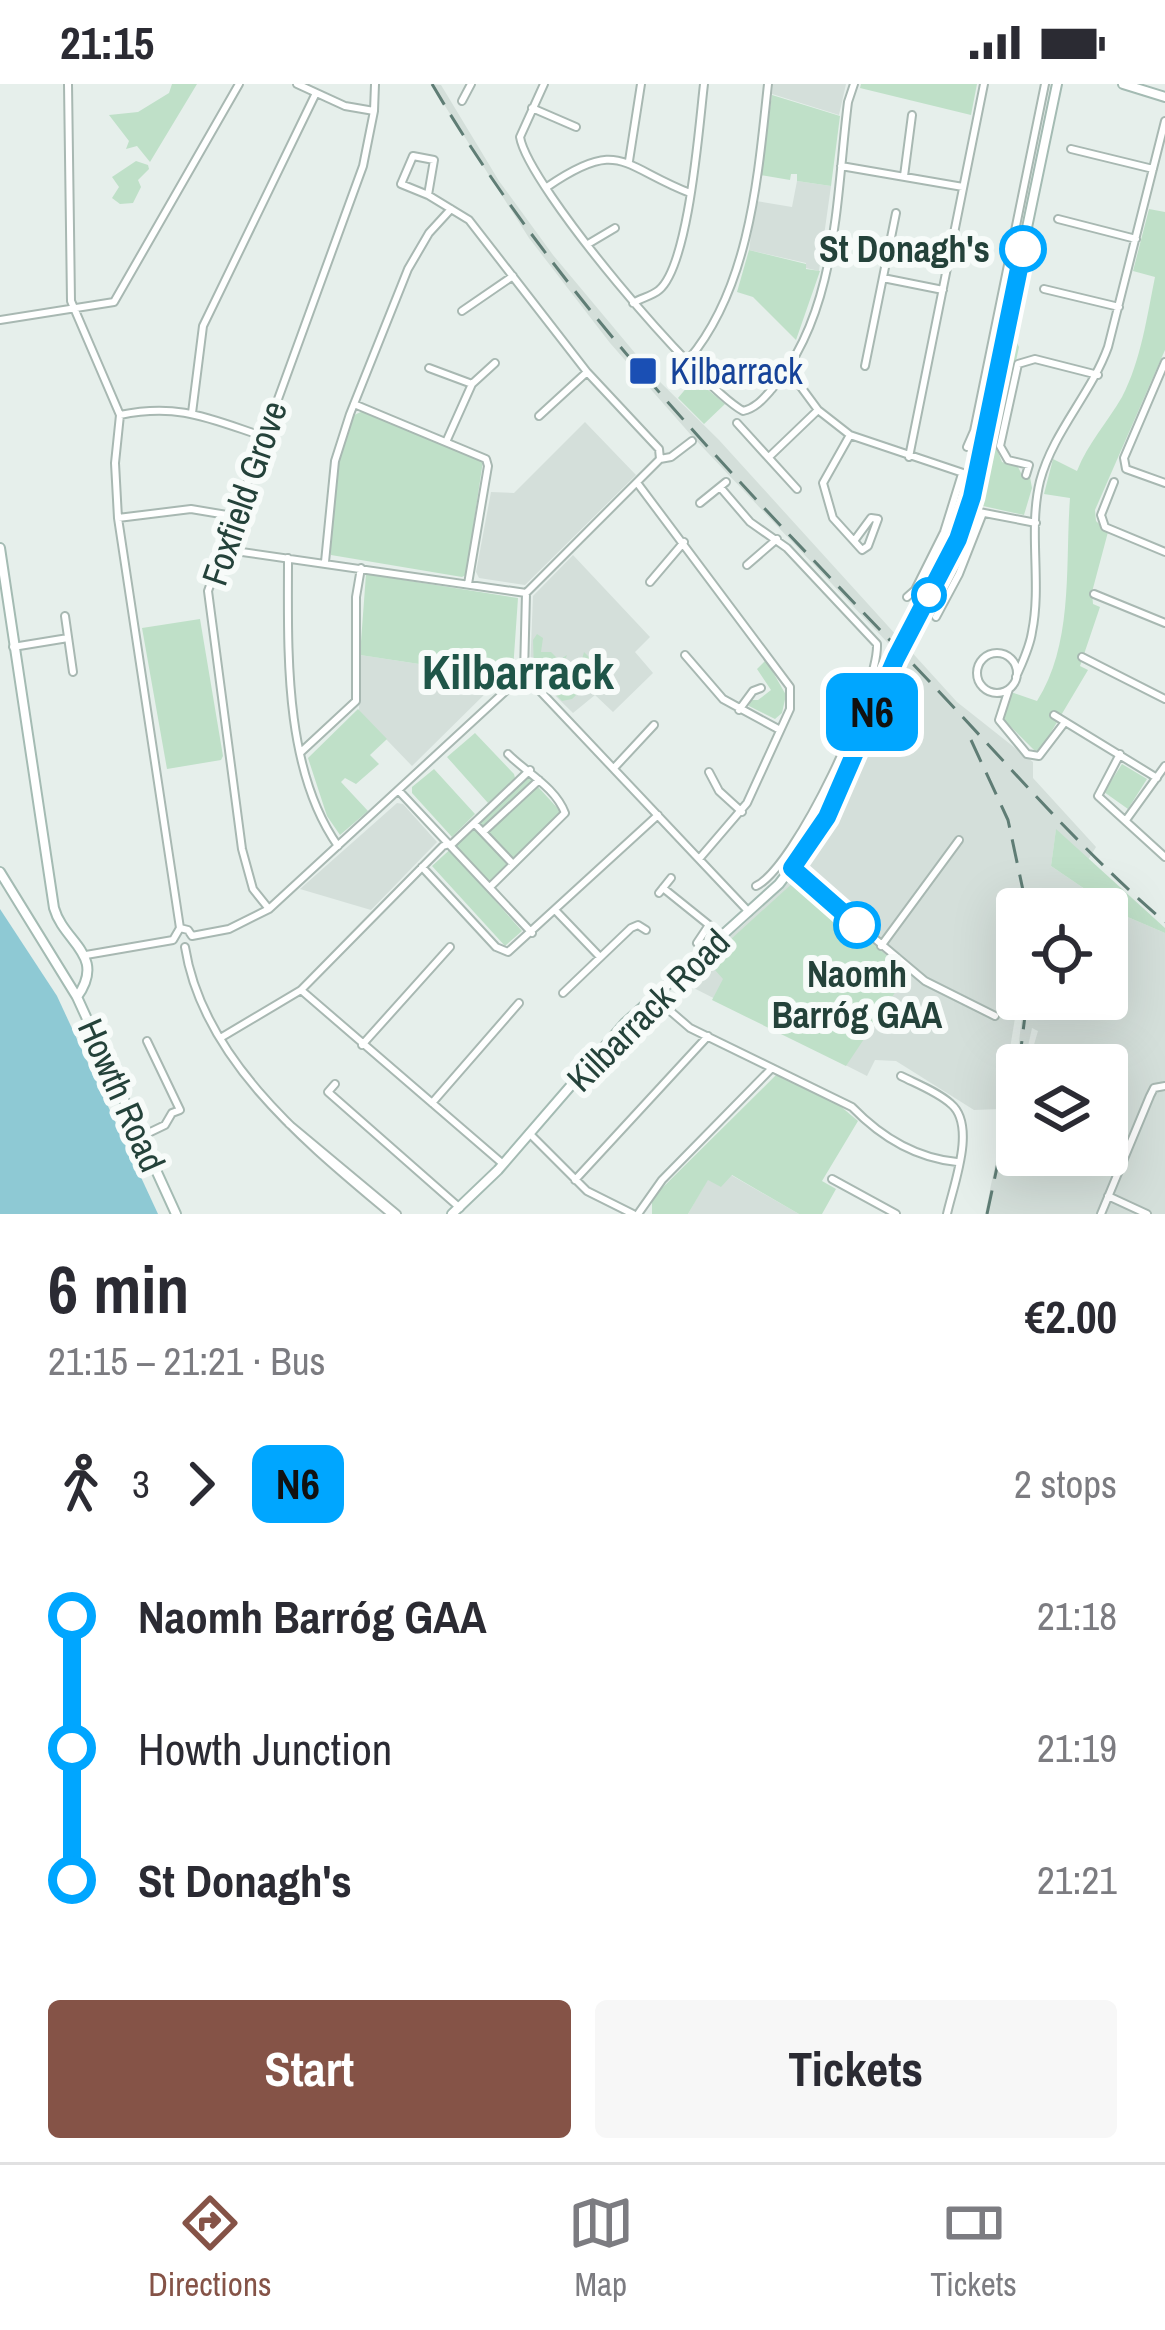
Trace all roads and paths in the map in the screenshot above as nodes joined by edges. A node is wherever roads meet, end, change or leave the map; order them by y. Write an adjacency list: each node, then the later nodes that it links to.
1 (68, 84): 47 (street)
2 (239, 84): 47 (street)
3 (297, 84): 16 (street)
4 (375, 84): 20 (street, Foxfield Grove)
5 (471, 84): 18 (street)
6 (544, 84): 19 (street)
7 (640, 84): 27 (street)
8 (704, 84): 33 (street)
9 (768, 84): 50 (street)
10 (854, 84): 28 (street)
11 (983, 84): 32 (street)
12 (1045, 84): 23 (street)
13 (1057, 84): 24 (main road, Kilbarrack Road)
14 (1123, 84): 15 (main road)
15 (1146, 87): 17 (main road)
16 (316, 93): 20 (street); 65 (street)
17 (1165, 97)
18 (462, 101)
19 (532, 108): 25 (street); 31 (street)
20 (374, 111): 70 (street, Foxfield Grove)
21 (912, 115): 30 (street)
22 (1165, 121): 29 (street)
23 (1036, 123): 24 (street); 61 (street)
24 (1048, 125): 62 (main road, Kilbarrack Road)
25 (576, 127)
26 (1071, 149): 29 (street)
27 (628, 161): 31 (street); 33 (street)
28 (841, 166): 30 (street); 55 (street)
29 (1153, 169): 39 (street)
30 (904, 176): 32 (street)
31 (547, 187): 40 (street)
32 (963, 187): 44 (street)
33 (690, 194): 45 (street)
34 (428, 195): 34 (street); 35 (street)
35 (451, 209): 41 (street); 63 (street)
36 (896, 213): 42 (street)
37 (1058, 219): 39 (street)
38 (614, 228): 40 (street)
39 (1136, 239): 46 (street)
40 (588, 244): 45 (street)
41 (513, 276): 48 (street); 57 (street)
42 (883, 278): 44 (street); 53 (street)
43 (1044, 289): 46 (street)
44 (943, 290): 74 (street)
45 (632, 303): 50 (street)
46 (1119, 307): 58 (street)
47 (75, 310): 49 (street); 66 (street)
48 (462, 311)
49 (0, 320)
50 (688, 359): 56 (street)
51 (1165, 362): 81 (street)
52 (495, 363): 60 (street)
53 (865, 367)
54 (429, 368): 60 (street)
55 (787, 368): 56 (street); 64 (street)
56 (699, 370): 59 (street)
57 (587, 371): 67 (street); 76 (street)
58 (1098, 375): 78 (street); 89 (street)
59 (691, 379)
60 (472, 384): 72 (street)
61 (983, 384): 62 (street); 73 (street)
62 (995, 386): 79 (main road, Kilbarrack Road)
63 (354, 404): 72 (street); 97 (street)
64 (818, 410): 69 (street); 75 (street)
65 (192, 413): 66 (street); 70 (street)
66 (120, 415): 88 (street)
67 (538, 416)
68 (741, 424): 75 (street)
69 (850, 435): 74 (street); 91 (street)
70 (262, 436): 87 (street, Foxfield Grove)
71 (692, 441): 76 (street)
72 (446, 442): 101 (street)
73 (967, 447)
74 (908, 457): 77 (street)
75 (768, 458): 83 (street)
76 (660, 459): 82 (street)
77 (962, 474): 79 (street); 103 (street)
78 (1026, 475)
79 (976, 477): 85 (main road, Kilbarrack Road)
80 (1114, 482): 95 (street)
81 (1165, 483)
82 (638, 484): 92 (street); 102 (street)
83 (796, 484)
84 (700, 503): 90 (street)
85 (968, 510): 86 (street); 136 (main road, Kilbarrack Road)
86 (983, 513): 89 (street); 106 (street)
87 (233, 516): 88 (street); 94 (street, Foxfield Grove)
88 (118, 518): 157 (street)
89 (1036, 524): 111 (street)
90 (777, 539): 98 (street); 135 (street)
91 (854, 541): 91 (street)
92 (684, 542): 100 (street); 124 (street)
93 (0, 548): 109 (main road)
94 (220, 549): 96 (street); 154 (street, Foxfield Grove)
95 (1165, 552)
96 (288, 558): 97 (street); 125 (street)
97 (325, 562): 99 (street)
98 (747, 565)
99 (362, 568): 101 (street); 125 (street)
100 (650, 582)
101 (468, 584): 102 (street)
102 (526, 593): 115 (street)
103 (907, 597)
104 (1098, 607): 107 (street)
105 (65, 616): 108 (street)
106 (936, 617)
107 (1165, 623)
108 (68, 638): 109 (street); 114 (street)
109 (13, 647): 166 (main road)
110 (685, 655): 120 (street)
111 (1025, 655): 112 (street); 116 (street)
112 (1012, 659): 116 (street); 118 (street)
113 (1085, 670): 119 (street)
114 (74, 672)
115 (524, 674): 129 (street); 134 (street)
116 (1016, 677): 118 (street)
117 (761, 688): 120 (street)
118 (1009, 689): 122 (street)
119 (1165, 699)
120 (739, 710): 124 (street)
121 (1054, 715): 122 (street)
122 (1065, 722): 127 (street)
123 (654, 724): 129 (street)
124 (781, 730): 137 (street)
125 (301, 752): 144 (street)
126 (508, 754): 130 (street)
127 (1120, 754): 132 (street); 139 (street)
128 (1165, 766): 132 (street)
129 (614, 768): 138 (street)
130 (530, 770): 133 (street); 140 (street)
131 (709, 772): 137 (street)
132 (1157, 778): 139 (street)
133 (539, 780): 141 (street); 147 (street)
134 (399, 791): 143 (street); 144 (street)
135 (822, 793): 136 (street); 152 (street)
136 (836, 799): 149 (main road, Kilbarrack Road)
137 (742, 812): 146 (street)
138 (658, 815): 146 (street); 155 (street)
139 (1126, 820): 145 (street)
140 (474, 823): 141 (street); 143 (street)
141 (483, 832): 147 (street)
142 (959, 840): 162 (street)
143 (448, 844): 148 (street); 153 (street)
144 (338, 847): 154 (street)
145 (1165, 857)
146 (699, 859): 156 (street)
147 (514, 865): 153 (street)
148 (422, 867): 159 (street); 170 (street)
149 (792, 868): 156 (main road, Kilbarrack Road); 162 (street)
150 (0, 872): 169 (main road)
151 (671, 878): 165 (street)
152 (756, 886)
153 (490, 887): 159 (street)
154 (269, 909): 160 (street)
155 (555, 910): 159 (street); 167 (street)
156 (749, 912): 165 (main road, Kilbarrack Road)
157 (180, 928): 160 (street); 161 (street)
158 (646, 930): 167 (street)
159 (532, 933)
160 (192, 936): 163 (street)
161 (172, 940): 163 (street); 166 (street)
162 (881, 946): 175 (street)
163 (185, 947): 177 (street)
164 (450, 947): 179 (street)
165 (704, 950): 173 (main road, Kilbarrack Road)
166 (86, 955): 168 (main road, Howth Road)
167 (600, 957): 171 (street)
168 (85, 977): 169 (main road, Howth Road); 172 (main road, Howth Road)
169 (70, 984): 172 (main road)
170 (301, 990): 177 (street); 179 (street)
171 (563, 993)
172 (77, 997): 186 (main road, Howth Road)
173 (653, 997): 176 (street); 185 (main road, Kilbarrack Road)
174 (519, 1003): 184 (street)
175 (995, 1016)
176 (708, 1036): 180 (street); 190 (street)
177 (222, 1037): 194 (street)
178 (147, 1041): 186 (street)
179 (362, 1046): 184 (street)
180 (772, 1068): 187 (street); 195 (street)
181 (901, 1076): 187 (street)
182 (335, 1084): 192 (street)
183 (1162, 1086): 191 (street)
184 (432, 1103): 188 (street)
185 (529, 1133): 188 (main road, Kilbarrack Road); 190 (street)
186 (140, 1137): 193 (main road, Howth Road)
187 (957, 1162): 197 (street)
188 (503, 1164): 192 (main road, Kilbarrack Road)
189 (832, 1179): 196 (street)
190 (575, 1180): 195 (street)
191 (1108, 1196): 198 (street); 199 (street)
192 (456, 1211)
193 (176, 1214)
194 (394, 1214)
195 (635, 1214)
196 (896, 1214)
197 (947, 1214)
198 (1101, 1214)
199 (1147, 1214)

